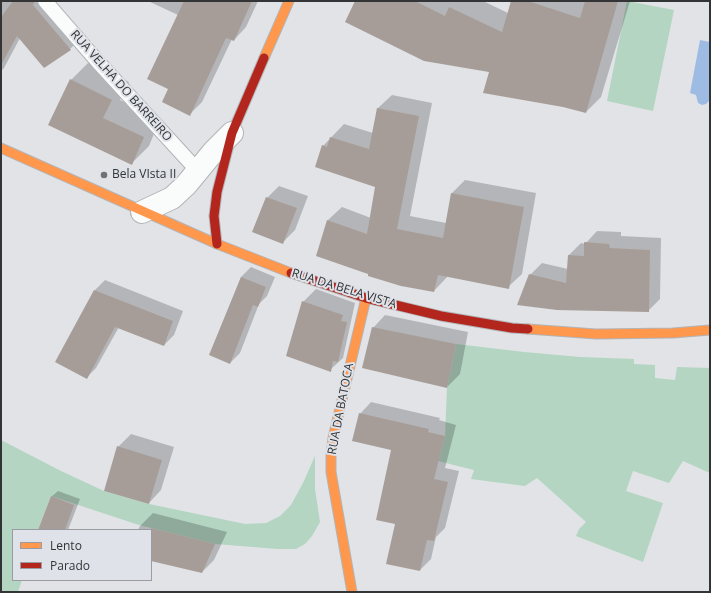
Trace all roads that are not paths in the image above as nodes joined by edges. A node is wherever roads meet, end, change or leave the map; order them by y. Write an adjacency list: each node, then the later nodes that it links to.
1 (45, 1): 5 (lane, RUA VELHA DO BARREIRO)
2 (289, 1): 3 (main road)
3 (232, 133): 5 (street); 7 (main road)
4 (1, 148): 6 (main road, RUA DA BELA VISTA)
5 (198, 170): 6 (street)
6 (142, 212): 7 (main road, RUA DA BELA VISTA)
7 (217, 244): 8 (main road, RUA DA BELA VISTA)
8 (366, 298): 9 (main road, RUA DA BELA VISTA); 10 (main road, RUA DA BATOCA)
9 (710, 330)
10 (352, 592)

